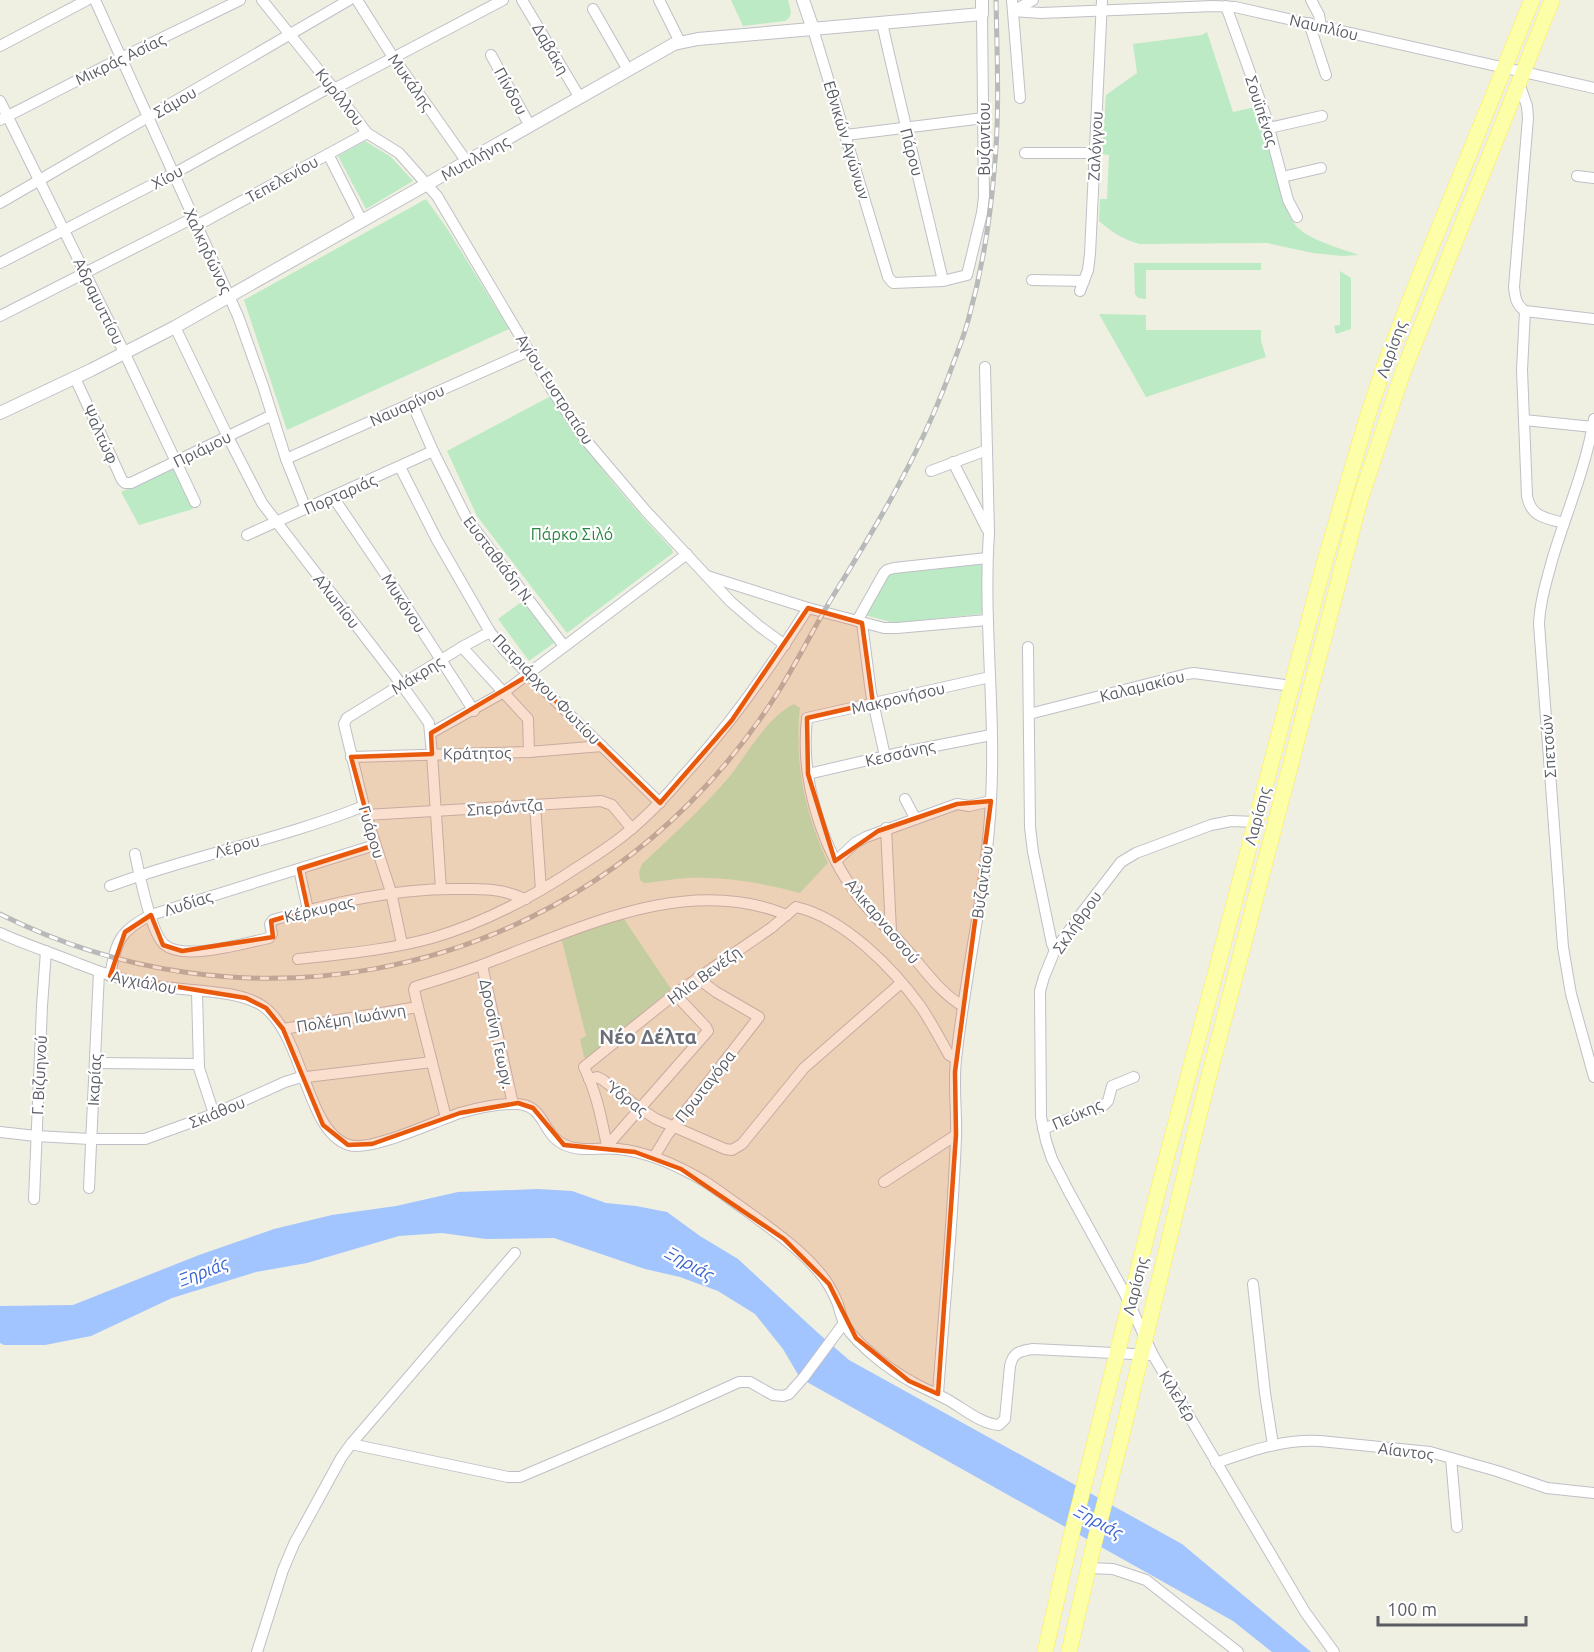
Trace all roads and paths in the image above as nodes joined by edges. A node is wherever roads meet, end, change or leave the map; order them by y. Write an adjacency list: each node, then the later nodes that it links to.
1 (87, 0): 28 (street)
2 (95, 0): 31 (street, Χαλκηδώνος)
3 (240, 0): 31 (street, Μικράς Ασίας)
4 (262, 0): 26 (street, Κυρίλλου)
5 (349, 0): 26 (street, Σάμου)
6 (357, 0): 30 (street, Μυκάλης)
7 (503, 0): 30 (street, Χίου)
8 (522, 0): 38 (street, Δαβάκη)
9 (659, 0): 27 (street)
10 (803, 0): 25 (street, Εθνικών Αγώνων)
11 (982, 0): 21 (street, Βυζαντίου)
12 (1034, 0): 17 (street)
13 (1311, 0): 24 (street)
14 (1532, 0): 32 (main road, Λαρίσης)
15 (1551, 0): 35 (main road, Λαρίσης)
16 (1193, 3): 18 (street, Ναυπλίου); 19 (street, Ναυπλίου)
17 (1013, 5): 18 (street, Ναυπλίου); 39 (street)
18 (1102, 5): 51 (street, Ζαλόγγου)
19 (1227, 6): 23 (street, Ναυπλίου); 47 (street, Σουϊπένας)
20 (593, 9): 33 (street)
21 (982, 14): 22 (street, Μυτιλήνης); 44 (street, Βυζαντίου)
22 (882, 23): 25 (street, Μυτιλήνης); 46 (street, Πάρου)
23 (1309, 23): 24 (street, Ναυπλίου); 34 (street)
24 (1321, 26): 32 (street, Ναυπλίου)
25 (813, 29): 27 (street, Μυτιλήνης); 49 (street, Εθνικών Αγώνων)
26 (290, 34): 36 (street, Κυρίλλου); 43 (street, Σάμου)
27 (680, 42): 33 (street, Μυτιλήνης)
28 (0, 46)
29 (491, 55): 45 (street, Πίνδου)
30 (393, 57): 36 (street, Χίου); 53 (street, Μυκάλης)
31 (121, 58): 42 (street, Μικράς Ασίας); 43 (street, Χαλκηδώνος)
32 (1504, 69): 35 (street, Ναυπλίου); 115 (main road, Λαρίσης)
33 (628, 70): 38 (street, Μυτιλήνης)
34 (1326, 75)
35 (1521, 78): 37 (street, Ναυπλίου); 71 (street); 195 (main road, Λαρίσης)
36 (333, 87): 48 (street, Κυρίλλου); 55 (street, Χίου)
37 (1594, 88)
38 (580, 98): 45 (street, Μυτιλήνης)
39 (1020, 98)
40 (0, 101): 42 (street, Αδραμυττίου)
41 (1322, 116): 47 (street)
42 (4, 118): 59 (street, Αδραμυττίου)
43 (147, 118): 55 (street, Χαλκηδώνος); 59 (street, Σάμου)
44 (984, 118): 46 (street); 69 (street, Βυζαντίου)
45 (530, 126): 53 (street, Μυτιλήνης)
46 (905, 127): 49 (street); 69 (street, Πάρου)
47 (1269, 128): 57 (street, Σουϊπένας)
48 (367, 133): 52 (street, Τεπελενίου); 60 (street, Κυρίλλου)
49 (846, 135): 69 (street, Εθνικών Αγώνων)
50 (1025, 153): 51 (street)
51 (1095, 153): 68 (street, Ζαλόγγου)
52 (328, 154): 63 (street); 64 (street, Τεπελενίου)
53 (467, 162): 60 (street, Μυτιλήνης)
54 (1321, 168): 57 (street)
55 (173, 174): 64 (street, Χαλκηδώνος); 65 (street, Χίου)
56 (1577, 176): 58 (street)
57 (1282, 177): 62 (street, Σουϊπένας)
58 (1594, 178)
59 (39, 180): 61 (street, Σάμου); 65 (street, Αδραμυττίου)
60 (428, 184): 63 (street, Μυτιλήνης); 75 (street, Αγίου Ευστρατίου)
61 (0, 203)
62 (1297, 216)
63 (362, 221): 70 (street, Μυτιλήνης)
64 (195, 222): 67 (street, Τεπελενίου); 70 (street, Χαλκηδώνος)
65 (64, 230): 66 (street, Χίου); 67 (street, Αδραμυττίου)
66 (0, 263)
67 (85, 273): 72 (street, Τεπελενίου); 76 (street, Αδραμυττίου)
68 (1032, 279)
69 (943, 281)
70 (229, 296): 74 (street, Μυτιλήνης); 81 (street, Χαλκηδώνος)
71 (1525, 311): 73 (street); 82 (street)
72 (0, 316)
73 (1594, 319)
74 (175, 327): 76 (street, Μυτιλήνης); 84 (street, Αλωπίου)
75 (529, 351): 79 (street, Ναυαρίνου); 100 (street, Αγίου Ευστρατίου)
76 (125, 354): 78 (street, Μυτιλήνης); 88 (street, Αδραμυττίου)
77 (985, 367): 85 (street, Βυζαντίου)
78 (75, 378): 80 (street, Μυτιλήνης); 92 (street, Ψαλτώφ)
79 (412, 403): 86 (street, Ευσταθιάδη Ν.); 87 (street, Ναυαρίνου)
80 (0, 413)
81 (272, 415): 84 (street, Πριάμου); 87 (street, Χαλκηδώνος)
82 (1524, 420): 83 (street); 97 (street)
83 (1593, 423): 97 (street, Σπετσών)
84 (228, 436): 88 (street, Πριάμου); 96 (street, Αλωπίου)
85 (987, 450): 89 (street); 98 (street, Βυζαντίου)
86 (433, 451): 90 (street, Πορταριάς); 108 (street, Ευσταθιάδη Ν.)
87 (286, 459): 95 (street, Χαλκηδώνος)
88 (176, 462): 92 (street, Πριάμου); 94 (street, Αδραμυττίου)
89 (953, 462): 91 (street); 98 (street)
90 (400, 467): 93 (street, Πορταριάς); 106 (street, Πατριάρχου Φωτίου)
91 (931, 471)
92 (131, 483)
93 (333, 497): 95 (street, Πορταριάς); 111 (street, Μυκόνου)
94 (195, 502)
95 (306, 509): 96 (street, Πορταριάς)
96 (276, 522): 99 (street, Πορταριάς); 114 (street, Αλωπίου)
97 (1564, 523): 174 (street, Σπετσών)
98 (989, 533): 101 (street, Βυζαντίου)
99 (247, 535)
100 (687, 554): 102 (street, Αγίου Ευστρατίου); 108 (street)
101 (987, 558): 104 (street, Βυζαντίου); 105 (street)
102 (707, 576): 103 (street); 107 (street, Αγίου Ευστρατίου)
103 (808, 608): 105 (street); 107 (street)
104 (987, 620): 105 (street); 113 (street, Βυζαντίου)
105 (859, 622): 117 (street)
106 (490, 632): 109 (street, Μάκρης); 112 (street, Πατριάρχου Φωτίου)
107 (785, 645): 132 (street)
108 (564, 646): 112 (street)
109 (462, 647): 111 (street, Μάκρης); 116 (street)
110 (1028, 647): 119 (street)
111 (441, 661): 114 (street, Μάκρης); 118 (street, Μυκόνου)
112 (529, 675): 116 (street); 124 (street, Πατριάρχου Φωτίου)
113 (990, 677): 117 (street, Μακρονήσου); 123 (street, Βυζαντίου)
114 (402, 685): 121 (street, Μάκρης); 122 (street, Αλωπίου)
115 (1292, 686): 119 (street, Καλαμακίου); 137 (main road, Λαρίσης)
116 (504, 692): 118 (street); 125 (street)
117 (873, 704): 120 (street, Μακρονήσου); 127 (street)
118 (474, 711): 122 (street)
119 (1029, 714): 156 (street)
120 (807, 718): 129 (street, Αλικαρνασσού)
121 (345, 721): 128 (street, Γυάρου)
122 (431, 733): 126 (street, Αλωπίου)
123 (992, 735): 127 (street, Κεσσάνης); 131 (street, Βυζαντίου)
124 (602, 746): 125 (street, Κράτητος); 132 (street, Πατριάρχου Φωτίου)
125 (529, 752): 126 (street, Κράτητος)
126 (432, 754): 128 (street, Κράτητος); 135 (street, Αλωπίου)
127 (885, 756): 129 (street, Κεσσάνης)
128 (351, 757): 134 (street, Γυάρου)
129 (808, 774): 142 (street, Αλικαρνασσού)
130 (905, 799): 136 (street)
131 (991, 801): 136 (street); 165 (street, Βυζαντίου)
132 (660, 803): 139 (street)
133 (535, 805): 135 (street, Σπεράντζα); 139 (street, Σπεράντζα); 147 (street)
134 (365, 810): 135 (street, Σπεράντζα); 140 (street, Γυάρου); 144 (street, Λέρου)
135 (436, 811): 146 (street, Αλωπίου)
136 (915, 818): 138 (street)
137 (1256, 822): 156 (street, Σκλήθρου); 193 (main road, Λαρίσης)
138 (886, 828): 142 (street); 153 (street)
139 (632, 829): 147 (street)
140 (375, 845): 143 (street, Λυδίας); 148 (street, Γυάρου)
141 (135, 854): 144 (street)
142 (836, 861): 153 (street, Αλικαρνασσού)
143 (299, 869): 150 (street); 151 (street, Λυδίας)
144 (140, 875): 145 (street, Λέρου); 151 (street)
145 (110, 886)
146 (441, 889): 148 (street, Κέρκυρας); 149 (street, Κέρκυρας)
147 (542, 890): 149 (street)
148 (391, 892): 150 (street, Κέρκυρας); 155 (street, Γυάρου)
149 (526, 899): 155 (street)
150 (308, 910): 151 (street, Κέρκυρας)
151 (151, 915): 160 (street, Λυδίας)
152 (787, 915): 159 (street); 161 (street, Ηλία Βενέζη); 162 (street, Ηλία Βενέζη)
153 (891, 931): 165 (street, Αλικαρνασσού)
154 (0, 933): 157 (street, Αγχιάλου)
155 (402, 944): 158 (street)
156 (1055, 950): 181 (street, Σκλήθρου)
157 (46, 951): 160 (street, Αγχιάλου); 184 (street, Γ. Βιζυηνού)
158 (298, 959)
159 (482, 965): 166 (street); 176 (street, Δροσίνη Γεωργ.)
160 (104, 974): 163 (street, Αγχιάλου); 170 (street, Ικαρίας)
161 (697, 978): 164 (street, Ηλία Βενέζη); 180 (street, Πρωταγόρα)
162 (901, 982): 168 (street); 180 (street, Ύδρας)
163 (197, 991): 167 (street, Αγχιάλου); 171 (street)
164 (675, 994): 175 (street, Ηλία Βενέζη); 177 (street)
165 (963, 1006): 168 (street, Βυζαντίου)
166 (418, 1007): 167 (street, Πολέμη Ιωάννη); 169 (street)
167 (283, 1029): 172 (street, Αγχιάλου)
168 (956, 1059): 183 (street, Βυζαντίου)
169 (432, 1062): 172 (street, Σκιάθου); 179 (street)
170 (94, 1063): 171 (street); 185 (street, Ικαρίας)
171 (199, 1064): 178 (street)
172 (304, 1077): 178 (street, Σκιάθου); 179 (street, Αγχιάλου)
173 (1134, 1077): 181 (street, Πεύκης)
174 (1594, 1077)
175 (590, 1079): 177 (street, Ύδρας); 186 (street)
176 (513, 1104): 179 (street, Αγχιάλου); 186 (street)
177 (639, 1108): 180 (street, Ύδρας); 186 (street)
178 (214, 1114): 185 (street, Σκιάθου)
179 (446, 1118)
180 (673, 1127): 187 (street, Πρωταγόρα)
181 (1042, 1129): 193 (street)
182 (0, 1132): 184 (street, Σκιάθου)
183 (956, 1135): 188 (street); 198 (street, Βυζαντίου)
184 (36, 1136): 185 (street, Σκιάθου); 190 (street, Γ. Βιζυηνού)
185 (90, 1138): 189 (street, Ικαρίας)
186 (607, 1147): 187 (street)
187 (654, 1157): 194 (street)
188 (884, 1182)
189 (89, 1188)
190 (34, 1199)
191 (514, 1253): 199 (street)
192 (1253, 1284): 200 (street)
193 (1130, 1306): 195 (street); 196 (main road, Λαρίσης)
194 (844, 1323): 198 (street); 199 (street)
195 (1145, 1337): 197 (main road, Λαρίσης)
196 (1118, 1353): 197 (street); 198 (street); 207 (main road, Λαρίσης)
197 (1147, 1355): 202 (street, Κιλελέρ); 205 (main road, Λαρίσης)
198 (938, 1394)
199 (351, 1444): 206 (street)
200 (1273, 1445): 201 (street, Αίαντος); 202 (street, Αίαντος)
201 (1450, 1458): 203 (street, Αίαντος); 204 (street)
202 (1216, 1463): 210 (street, Κιλελέρ)
203 (1594, 1493)
204 (1457, 1527)
205 (1088, 1568): 208 (main road, Λαρίσης); 209 (street)
206 (257, 1652)
207 (1045, 1652)
208 (1069, 1652)
209 (1238, 1652)
210 (1334, 1652)

